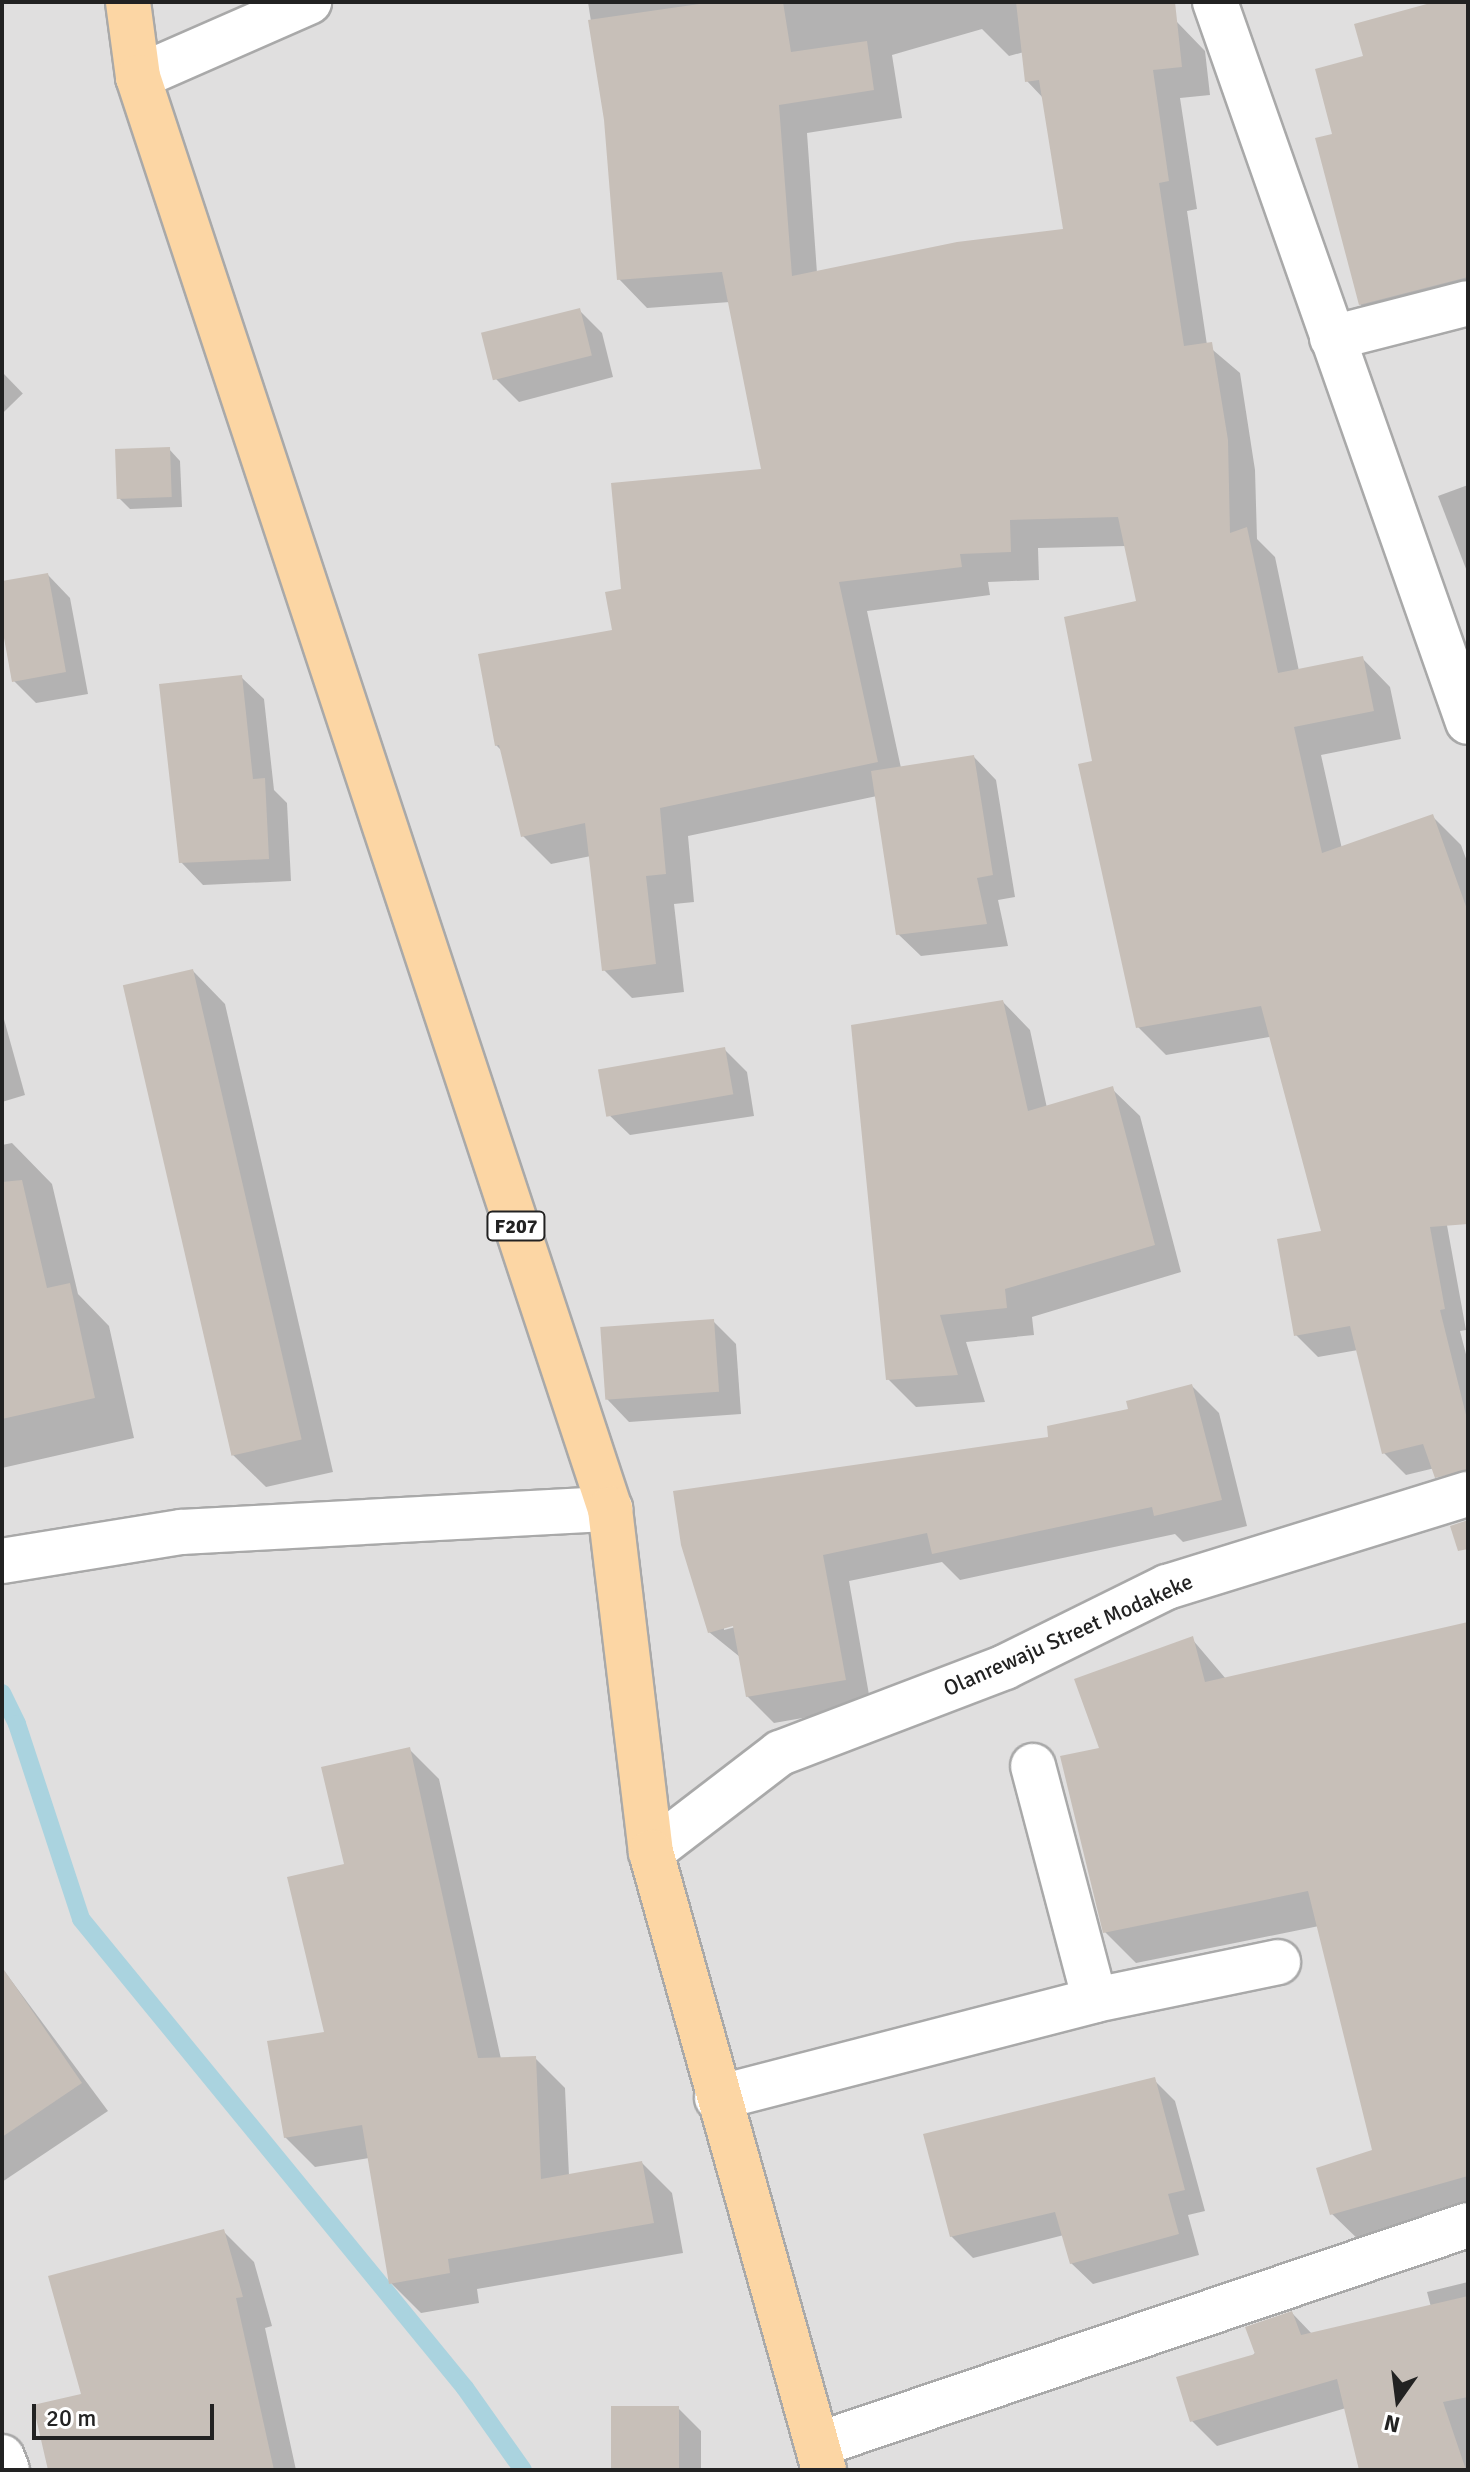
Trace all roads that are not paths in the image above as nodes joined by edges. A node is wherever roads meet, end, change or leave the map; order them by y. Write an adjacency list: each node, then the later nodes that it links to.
1 (128, 2): 4 (main road, F207)
2 (309, 2): 4 (street)
3 (1215, 2): 6 (street)
4 (138, 77): 9 (main road, F207)
5 (1468, 303): 6 (street)
6 (1332, 338): 7 (street)
7 (1468, 722)
8 (1468, 1494): 12 (street, Olanrewaju Street Modakeke)
9 (610, 1509): 10 (street); 12 (main road, F207)
10 (2, 1561)
11 (1033, 1766): 14 (street)
12 (651, 1852): 15 (main road, F207)
13 (1278, 1962): 14 (street)
14 (1095, 2000): 15 (street)
15 (717, 2098): 18 (main road, F207)
16 (1468, 2225): 18 (street)
17 (2, 2457): 19 (street)
18 (820, 2457)
19 (7, 2470)

